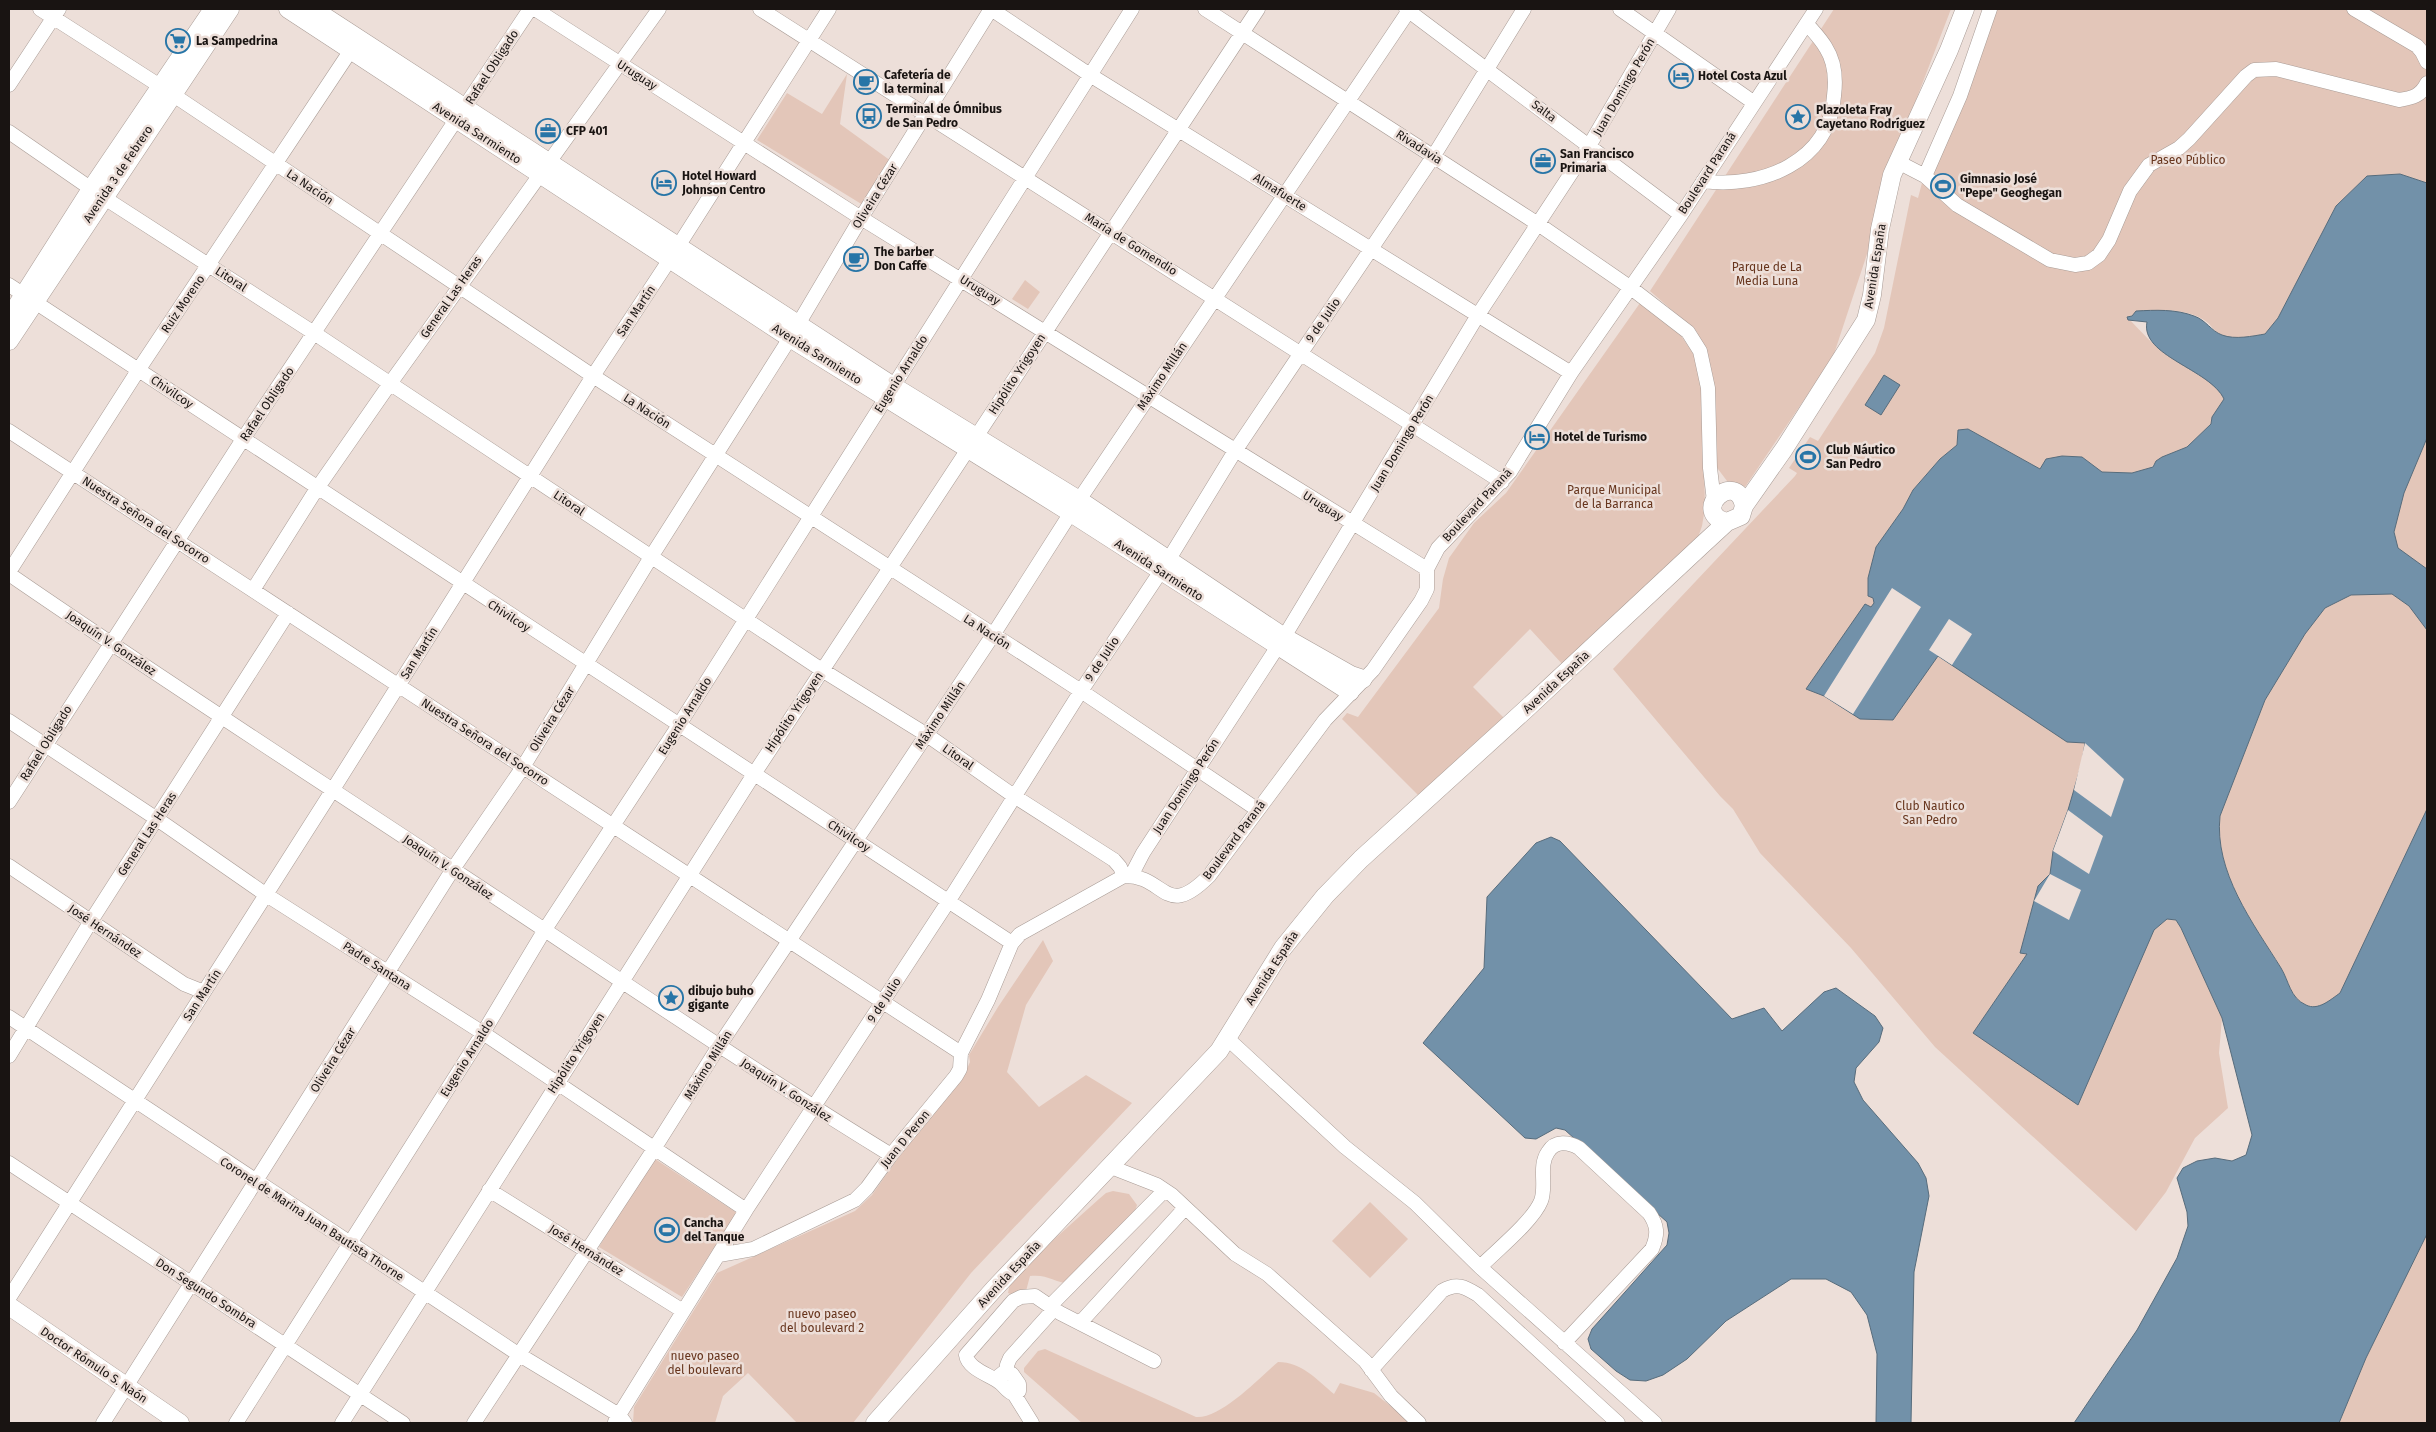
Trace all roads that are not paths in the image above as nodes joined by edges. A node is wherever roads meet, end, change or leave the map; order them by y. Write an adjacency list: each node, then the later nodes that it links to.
1 (40, 9): 23 (street, La Nación)
2 (213, 9): 35 (main road, Avenida 3 de Febrero)
3 (230, 9): 35 (main road, Avenida 3 de Febrero)
4 (288, 9): 28 (main road, Avenida Sarmiento)
5 (313, 9): 28 (main road, Avenida Sarmiento)
6 (530, 9): 38 (street, Rafael Obligado)
7 (534, 9): 30 (street, Uruguay)
8 (659, 9): 30 (street, General Las Heras)
9 (760, 9): 27 (street, María de Gomendio)
10 (829, 9): 27 (street, San Martín)
11 (991, 9): 32 (street, Almafuerte); 39 (street, Oliveira Cézar)
12 (1132, 9): 32 (street, Eugenio Arnaldo)
13 (1205, 9): 25 (street, Rivadavia)
14 (1258, 9): 25 (street, Hipólito Yrigoyen)
15 (1408, 9): 31 (street, Salta); 36 (street, Máximo Millán)
16 (1524, 9): 31 (street, 9 de Julio)
17 (1620, 9): 26 (street)
18 (1669, 9): 26 (street, Juan Domingo Perón)
19 (1816, 9): 24 (street, Boulevard Paraná)
20 (1965, 9): 45 (main road, Avenida España)
21 (1990, 9): 48 (street)
22 (2354, 9): 29 (street)
23 (56, 13): 34 (street); 35 (street, La Nación)
24 (1807, 24): 37 (street, Boulevard Paraná); 50 (street)
25 (1241, 32): 36 (street, Rivadavia); 40 (street, Hipólito Yrigoyen)
26 (1654, 34): 37 (street); 43 (street, Juan Domingo Perón)
27 (809, 40): 39 (street, María de Gomendio); 42 (street, San Martín)
28 (355, 44): 38 (main road, Avenida Sarmiento); 46 (street, Ruiz Moreno)
29 (2427, 62)
30 (618, 63): 42 (street, Uruguay); 47 (street, General Las Heras)
31 (1487, 68): 43 (street, Salta); 44 (street, 9 de Julio)
32 (1090, 75): 40 (street, Almafuerte); 49 (street, Eugenio Arnaldo)
33 (2427, 83): 48 (street)
34 (9, 85)
35 (166, 90): 46 (street, La Nación); 51 (main road, Avenida 3 de Febrero)
36 (1348, 102): 44 (street, Rivadavia); 52 (street, Máximo Millán)
37 (1753, 102): 50 (street, Boulevard Paraná)
38 (461, 114): 47 (main road, Avenida Sarmiento); 57 (street, Rafael Obligado)
39 (925, 115): 49 (street, María de Gomendio); 54 (street, Oliveira Cézar)
40 (1180, 130): 52 (street, Almafuerte); 56 (street, Hipólito Yrigoyen)
41 (9, 132): 51 (street, Litoral)
42 (744, 144): 54 (street, Uruguay); 59 (street, San Martín)
43 (1589, 146): 53 (street, Salta); 55 (street, Juan Domingo Perón)
44 (1433, 156): 55 (street, Rivadavia); 58 (street, 9 de Julio)
45 (1898, 162): 48 (street); 90 (main road, Avenida España)
46 (276, 165): 57 (street, La Nación); 60 (street, Ruiz Moreno)
47 (544, 168): 59 (main road, Avenida Sarmiento); 63 (street, General Las Heras)
48 (1925, 176)
49 (1025, 178): 56 (street, María de Gomendio); 61 (street, Eugenio Arnaldo)
50 (1703, 181): 53 (street, Boulevard Paraná)
51 (97, 193): 60 (street, Litoral); 66 (main road, Avenida 3 de Febrero)
52 (1284, 195): 58 (street, Almafuerte); 65 (street, Máximo Millán)
53 (1681, 214): 64 (street, Boulevard Paraná)
54 (861, 218): 61 (street, Uruguay); 69 (street, Oliveira Cézar)
55 (1538, 224): 64 (street, Rivadavia); 67 (street, Juan Domingo Perón)
56 (1112, 231): 65 (street, María de Gomendio); 70 (street, Hipólito Yrigoyen)
57 (380, 233): 63 (street, La Nación); 71 (street, Rafael Obligado)
58 (1372, 249): 67 (street, Almafuerte); 73 (street, 9 de Julio)
59 (674, 253): 69 (main road, Avenida Sarmiento); 76 (street, San Martín)
60 (209, 265): 71 (street, Litoral); 74 (street, Ruiz Moreno)
61 (961, 278): 70 (street, Uruguay); 78 (street, Eugenio Arnaldo)
62 (9, 285): 66 (street, Chivilcoy)
63 (458, 287): 76 (street, La Nación); 77 (street, General Las Heras)
64 (1631, 288): 75 (street, Boulevard Paraná); 90 (street, Rivadavia)
65 (1214, 297): 73 (street, María de Gomendio); 79 (street, Máximo Millán)
66 (29, 299): 68 (main road, Avenida 3 de Febrero); 72 (main road, Avenida 3 de Febrero); 74 (street, Chivilcoy)
67 (1478, 315): 75 (street, Almafuerte); 80 (street, Juan Domingo Perón)
68 (9, 318)
69 (794, 331): 78 (main road, Avenida Sarmiento); 85 (street, Oliveira Cézar)
70 (1045, 332): 79 (street, Uruguay); 83 (street, Hipólito Yrigoyen)
71 (314, 333): 77 (street, Litoral); 82 (street, Rafael Obligado)
72 (9, 341)
73 (1300, 352): 80 (street, María de Gomendio); 84 (street, 9 de Julio)
74 (139, 369): 82 (street, Chivilcoy); 86 (street, Ruiz Moreno)
75 (1571, 372): 88 (street, Boulevard Paraná)
76 (593, 376): 85 (street, La Nación); 87 (street, San Martín)
77 (389, 385): 87 (street, Litoral); 89 (street, General Las Heras)
78 (889, 392): 83 (main road, Avenida Sarmiento); 92 (street, Eugenio Arnaldo)
79 (1149, 396): 84 (street, Uruguay); 91 (street, Máximo Millán)
80 (1414, 425): 88 (street, María de Gomendio); 93 (street, Juan Domingo Perón)
81 (9, 431): 86 (street, Nuestra Señora del Socorro)
82 (242, 439): 89 (street, Chivilcoy); 94 (street, Rafael Obligado)
83 (973, 443): 91 (main road, Avenida Sarmiento); 97 (street, Hipólito Yrigoyen)
84 (1235, 452): 93 (street, Uruguay); 96 (street, 9 de Julio)
85 (717, 456): 92 (street, La Nación); 95 (street, Oliveira Cézar)
86 (72, 472): 94 (street, Nuestra Señora del Socorro); 99 (street, Ruiz Moreno)
87 (529, 476): 95 (street, Litoral); 100 (street, San Martín)
88 (1502, 482): 98 (street, Boulevard Paraná)
89 (316, 490): 100 (street, Chivilcoy); 101 (street, General Las Heras)
90 (1732, 503): 145 (main road, Avenida España)
91 (1075, 506): 96 (main road, Avenida Sarmiento); 104 (street, Máximo Millán)
92 (811, 515): 97 (street, La Nación); 103 (street, Eugenio Arnaldo)
93 (1352, 524): 98 (street, Uruguay); 105 (street, Juan Domingo Perón)
94 (178, 541): 101 (street, Nuestra Señora del Socorro); 106 (street, Rafael Obligado)
95 (651, 557): 103 (street, Litoral); 107 (street, Oliveira Cézar)
96 (1165, 565): 105 (main road, Avenida Sarmiento); 111 (street, 9 de Julio)
97 (889, 568): 104 (street, La Nación); 108 (street, Hipólito Yrigoyen)
98 (1427, 569): 109 (street, Boulevard Paraná)
99 (9, 573): 106 (street, Joaquín V. González)
100 (462, 585): 107 (street, Chivilcoy); 110 (street, San Martín)
101 (253, 590): 102 (street, Nuestra Señora del Socorro)
102 (288, 613): 110 (street, Nuestra Señora del Socorro); 113 (street, General Las Heras)
103 (746, 619): 108 (street, Litoral); 115 (street, Eugenio Arnaldo)
104 (993, 636): 111 (street, La Nación); 116 (street, Máximo Millán)
105 (1281, 642): 109 (main road, Avenida Sarmiento); 112 (main road, Avenida Sarmiento); 119 (street, Juan Domingo Perón)
106 (109, 643): 113 (street, Joaquín V. González); 117 (street, Rafael Obligado)
107 (586, 665): 115 (street, Chivilcoy); 118 (street, Oliveira Cézar)
108 (822, 670): 116 (street, Litoral); 120 (street, Hipólito Yrigoyen)
109 (1363, 679): 112 (street, Boulevard Paraná)
110 (398, 686): 118 (street, Nuestra Señora del Socorro); 121 (street, San Martín)
111 (1081, 691): 119 (street, La Nación); 122 (street, 9 de Julio)
112 (1350, 692): 124 (street, Boulevard Paraná)
113 (221, 716): 121 (street, Joaquín V. González); 125 (street, General Las Heras)
114 (9, 721): 117 (street, Padre Santana)
115 (680, 725): 120 (street, Chivilcoy); 126 (street, Eugenio Arnaldo)
116 (927, 735): 122 (street, Litoral); 127 (street, Máximo Millán)
117 (44, 745): 123 (street, Rafael Obligado); 125 (street, Padre Santana)
118 (523, 766): 126 (street, Nuestra Señora del Socorro); 129 (street, Oliveira Cézar)
119 (1198, 768): 124 (street, La Nación); 131 (street, Juan Domingo Perón)
120 (754, 774): 127 (street, Chivilcoy); 130 (street, Hipólito Yrigoyen)
121 (332, 791): 129 (street, Joaquín V. González); 132 (street, San Martín)
122 (1014, 796): 131 (street, Litoral); 133 (street, 9 de Julio)
123 (9, 802)
124 (1258, 810): 131 (street, Boulevard Paraná)
125 (157, 819): 132 (street, Padre Santana); 134 (street, General Las Heras)
126 (615, 826): 130 (street, Nuestra Señora del Socorro); 135 (street, Eugenio Arnaldo)
127 (856, 840): 133 (street, Chivilcoy); 136 (street, Máximo Millán)
128 (9, 866): 134 (street, José Hernández)
129 (453, 869): 135 (street, Joaquín V. González); 138 (street, Oliveira Cézar)
130 (689, 875): 136 (street, Nuestra Señora del Socorro); 139 (street, Hipólito Yrigoyen)
131 (1127, 876): 137 (street)
132 (265, 894): 138 (street, Padre Santana); 140 (street, San Martín)
133 (948, 902): 137 (street, Chivilcoy); 141 (street, 9 de Julio)
134 (91, 921): 140 (street, José Hernández); 143 (street, General Las Heras)
135 (544, 931): 139 (street, Joaquín V. González); 144 (street, Eugenio Arnaldo)
136 (789, 940): 141 (street, Nuestra Señora del Socorro); 146 (street, Máximo Millán)
137 (1012, 943): 147 (street, Juan D Peron)
138 (387, 973): 144 (street, Padre Santana); 156 (street, Oliveira Cézar)
139 (622, 983): 146 (street, Joaquín V. González); 149 (street, Hipólito Yrigoyen)
140 (204, 992): 150 (street, San Martín)
141 (883, 1001): 147 (street, Nuestra Señora del Socorro); 151 (street, 9 de Julio)
142 (9, 1017): 143 (street, Coronel de Marina Juan Bautista Thorne)
143 (26, 1028): 148 (street, General Las Heras); 150 (street, Coronel de Marina Juan Bautista Thorne)
144 (483, 1034): 149 (street, Padre Santana); 162 (street, Eugenio Arnaldo)
145 (1228, 1039): 155 (main road, Avenida España); 165 (street)
146 (719, 1046): 151 (street, Joaquín V. González); 152 (street, Máximo Millán)
147 (961, 1053): 153 (street, Juan D Peron)
148 (9, 1056)
149 (556, 1083): 152 (street, Padre Santana); 157 (street, Hipólito Yrigoyen)
150 (134, 1100): 156 (street, Coronel de Marina Juan Bautista Thorne); 159 (street, San Martín)
151 (813, 1107): 153 (street, Joaquín V. González); 161 (street, 9 de Julio)
152 (654, 1149): 161 (street, Padre Santana); 163 (street, Máximo Millán)
153 (891, 1155): 164 (street, Juan D Peron)
154 (9, 1163): 159 (street, Don Segundo Sombra)
155 (1111, 1166): 158 (street); 188 (main road, Avenida España)
156 (257, 1183): 162 (street, Coronel de Marina Juan Bautista Thorne); 166 (street, Oliveira Cézar)
157 (489, 1190): 163 (street, José Hernández); 167 (street, Hipólito Yrigoyen)
158 (1164, 1190): 160 (street); 170 (street)
159 (69, 1203): 166 (street, Don Segundo Sombra); 168 (street, San Martín)
160 (1185, 1208): 172 (street); 177 (street)
161 (746, 1210): 164 (street, 9 de Julio)
162 (350, 1244): 167 (street, Coronel de Marina Juan Bautista Thorne); 174 (street, Eugenio Arnaldo)
163 (587, 1250): 171 (street, José Hernández); 175 (street, Máximo Millán)
164 (719, 1255): 171 (street, 9 de Julio)
165 (1480, 1267): 173 (street); 173 (street)
166 (191, 1283): 174 (street, Don Segundo Sombra); 179 (street, Oliveira Cézar)
167 (425, 1294): 175 (street, Coronel de Marina Juan Bautista Thorne); 180 (street, Hipólito Yrigoyen)
168 (9, 1298)
169 (9, 1306): 179 (main road, Doctor Rómulo S. Naón)
170 (1052, 1308): 172 (street); 178 (street); 178 (street)
171 (683, 1311): 181 (street, 9 de Julio)
172 (1080, 1323): 176 (street)
173 (1564, 1343): 192 (street)
174 (286, 1346): 180 (street, Don Segundo Sombra); 184 (street, Eugenio Arnaldo)
175 (518, 1354): 181 (street, Coronel de Marina Juan Bautista Thorne); 187 (street, Máximo Millán)
176 (1154, 1361)
177 (1371, 1370): 190 (street); 191 (street)
178 (1003, 1376): 189 (street)
179 (127, 1388): 182 (street, Oliveira Cézar); 183 (main road, Doctor Rómulo S. Naón)
180 (360, 1395): 185 (street, Hipólito Yrigoyen); 186 (street, Don Segundo Sombra)
181 (619, 1420)
182 (104, 1423)
183 (180, 1423)
184 (236, 1423)
185 (342, 1423)
186 (403, 1423)
187 (474, 1423)
188 (876, 1423)
189 (1032, 1423)
190 (1419, 1423)
191 (1618, 1423)
192 (1655, 1423)

